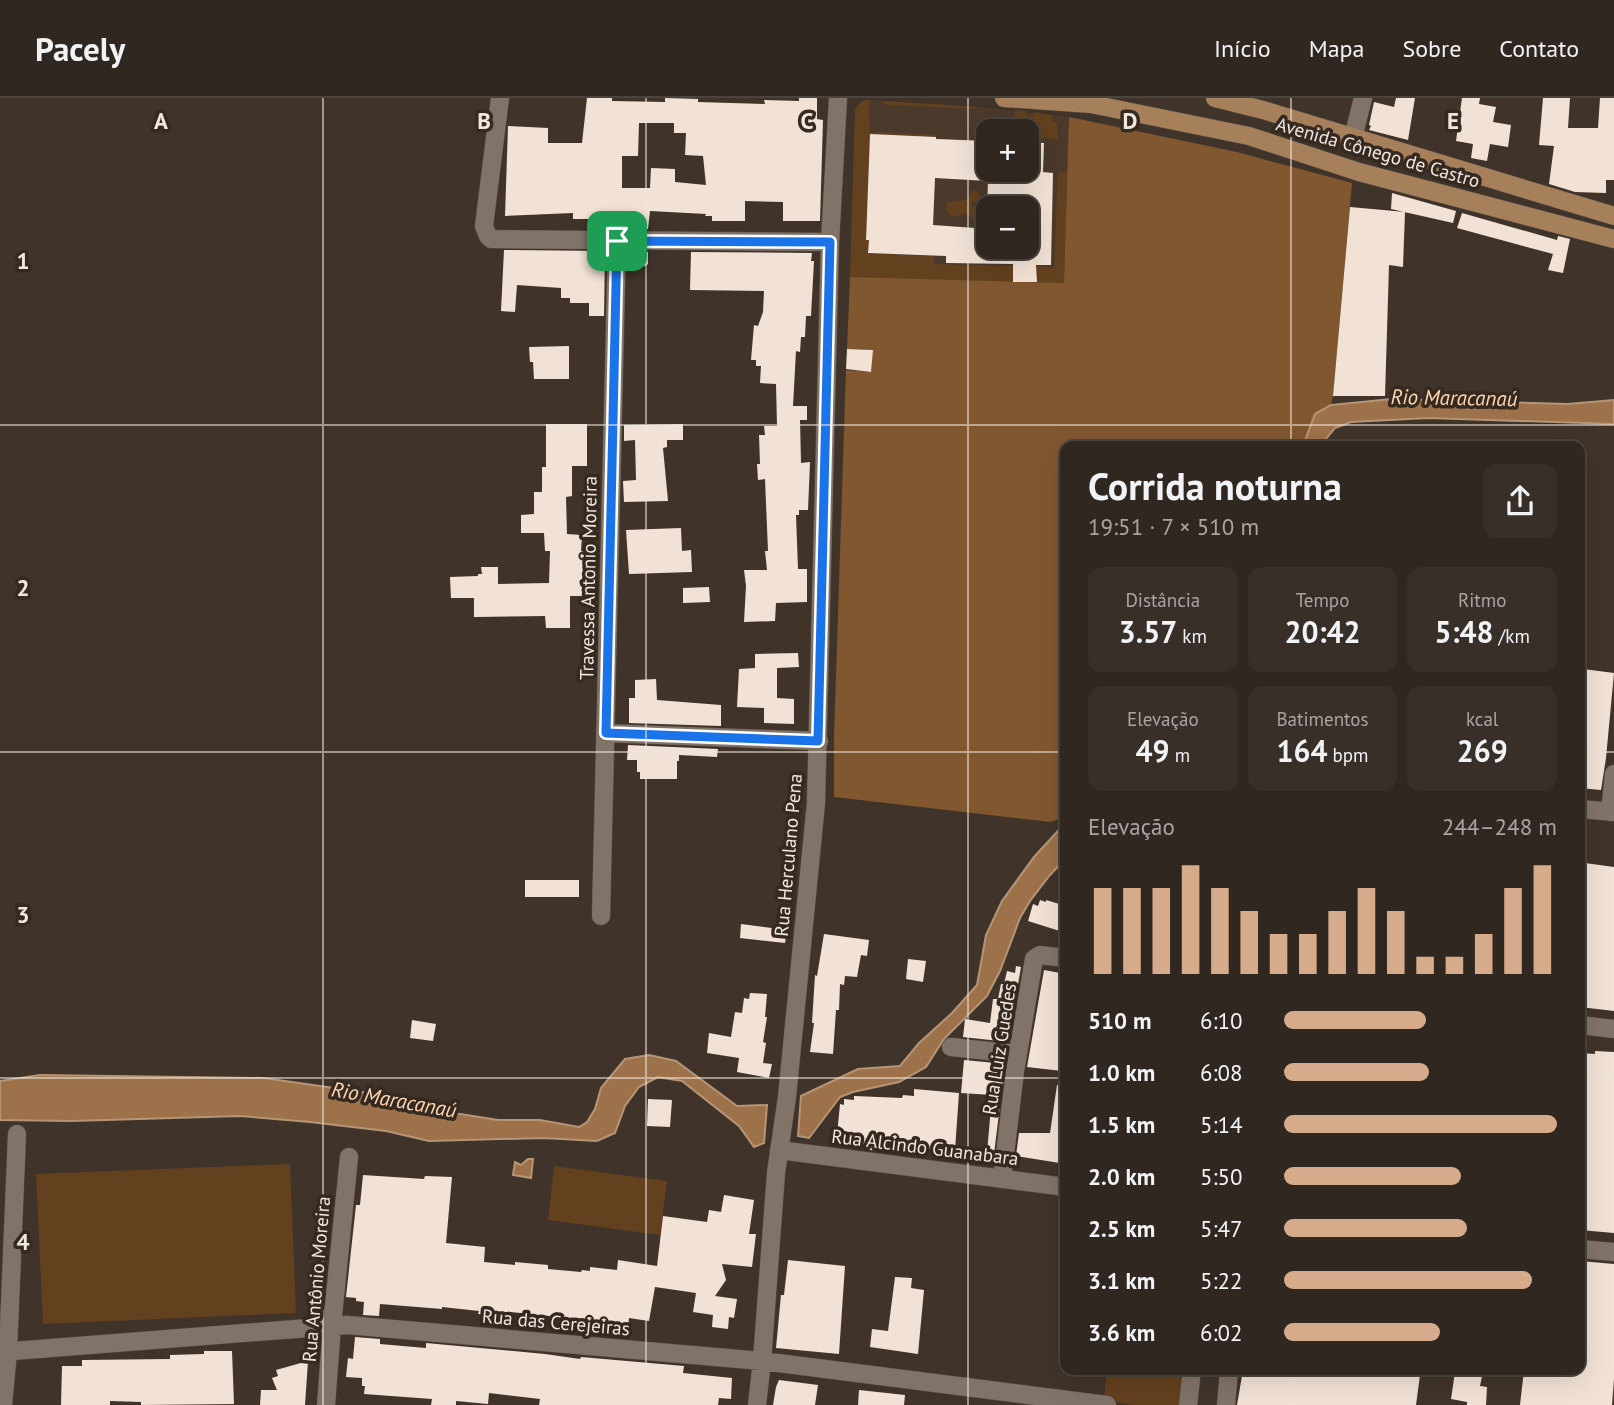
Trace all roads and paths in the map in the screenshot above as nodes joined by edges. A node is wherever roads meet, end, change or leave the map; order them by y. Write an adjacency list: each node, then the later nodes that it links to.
1 (500, 98): 9 (street)
2 (838, 98): 10 (street, Rua Herculano Pena)
3 (1004, 98): 8 (main road, Avenida Cônego de Castro)
4 (1215, 98): 6 (main road, Avenida Cônego de Castro)
5 (1363, 98): 6 (street)
6 (1353, 138): 7 (main road, Avenida Cônego de Castro)
7 (1614, 216)
8 (1614, 239)
9 (617, 241): 10 (street); 11 (street, Travessa Antonio Moreira)
10 (830, 242): 12 (street, Rua Herculano Pena)
11 (606, 733): 12 (street); 16 (street, Travessa Antonio Moreira)
12 (818, 741): 23 (street, Rua Herculano Pena)
13 (1614, 774): 15 (street)
14 (1585, 809): 15 (street)
15 (1612, 812)
16 (601, 916)
17 (1060, 957): 21 (street, Rua Luiz Guedes)
18 (1585, 1026): 19 (street)
19 (1614, 1029)
20 (951, 1046): 21 (street)
21 (1018, 1054): 25 (street, Rua Luiz Guedes)
22 (17, 1134): 30 (street)
23 (780, 1144): 25 (street, Rua Alcindo Guanabara); 31 (street, Rua Herculano Pena)
24 (349, 1157): 29 (street, Rua Antônio Moreira)
25 (1002, 1178): 26 (street, Rua Alcindo Guanabara)
26 (1060, 1186)
27 (1585, 1249): 28 (street)
28 (1614, 1252)
29 (332, 1326): 30 (street, Rua das Cerejeiras); 31 (street, Rua das Cerejeiras); 35 (street, Rua Antônio Moreira)
30 (4, 1352): 34 (street)
31 (762, 1361): 36 (street, Rua Herculano Pena); 37 (street, Rua das Cerejeiras)
32 (1191, 1375): 38 (street)
33 (1229, 1375): 39 (street)
34 (3, 1405)
35 (326, 1405)
36 (757, 1405)
37 (1107, 1405)
38 (1188, 1405)
39 (1226, 1405)

